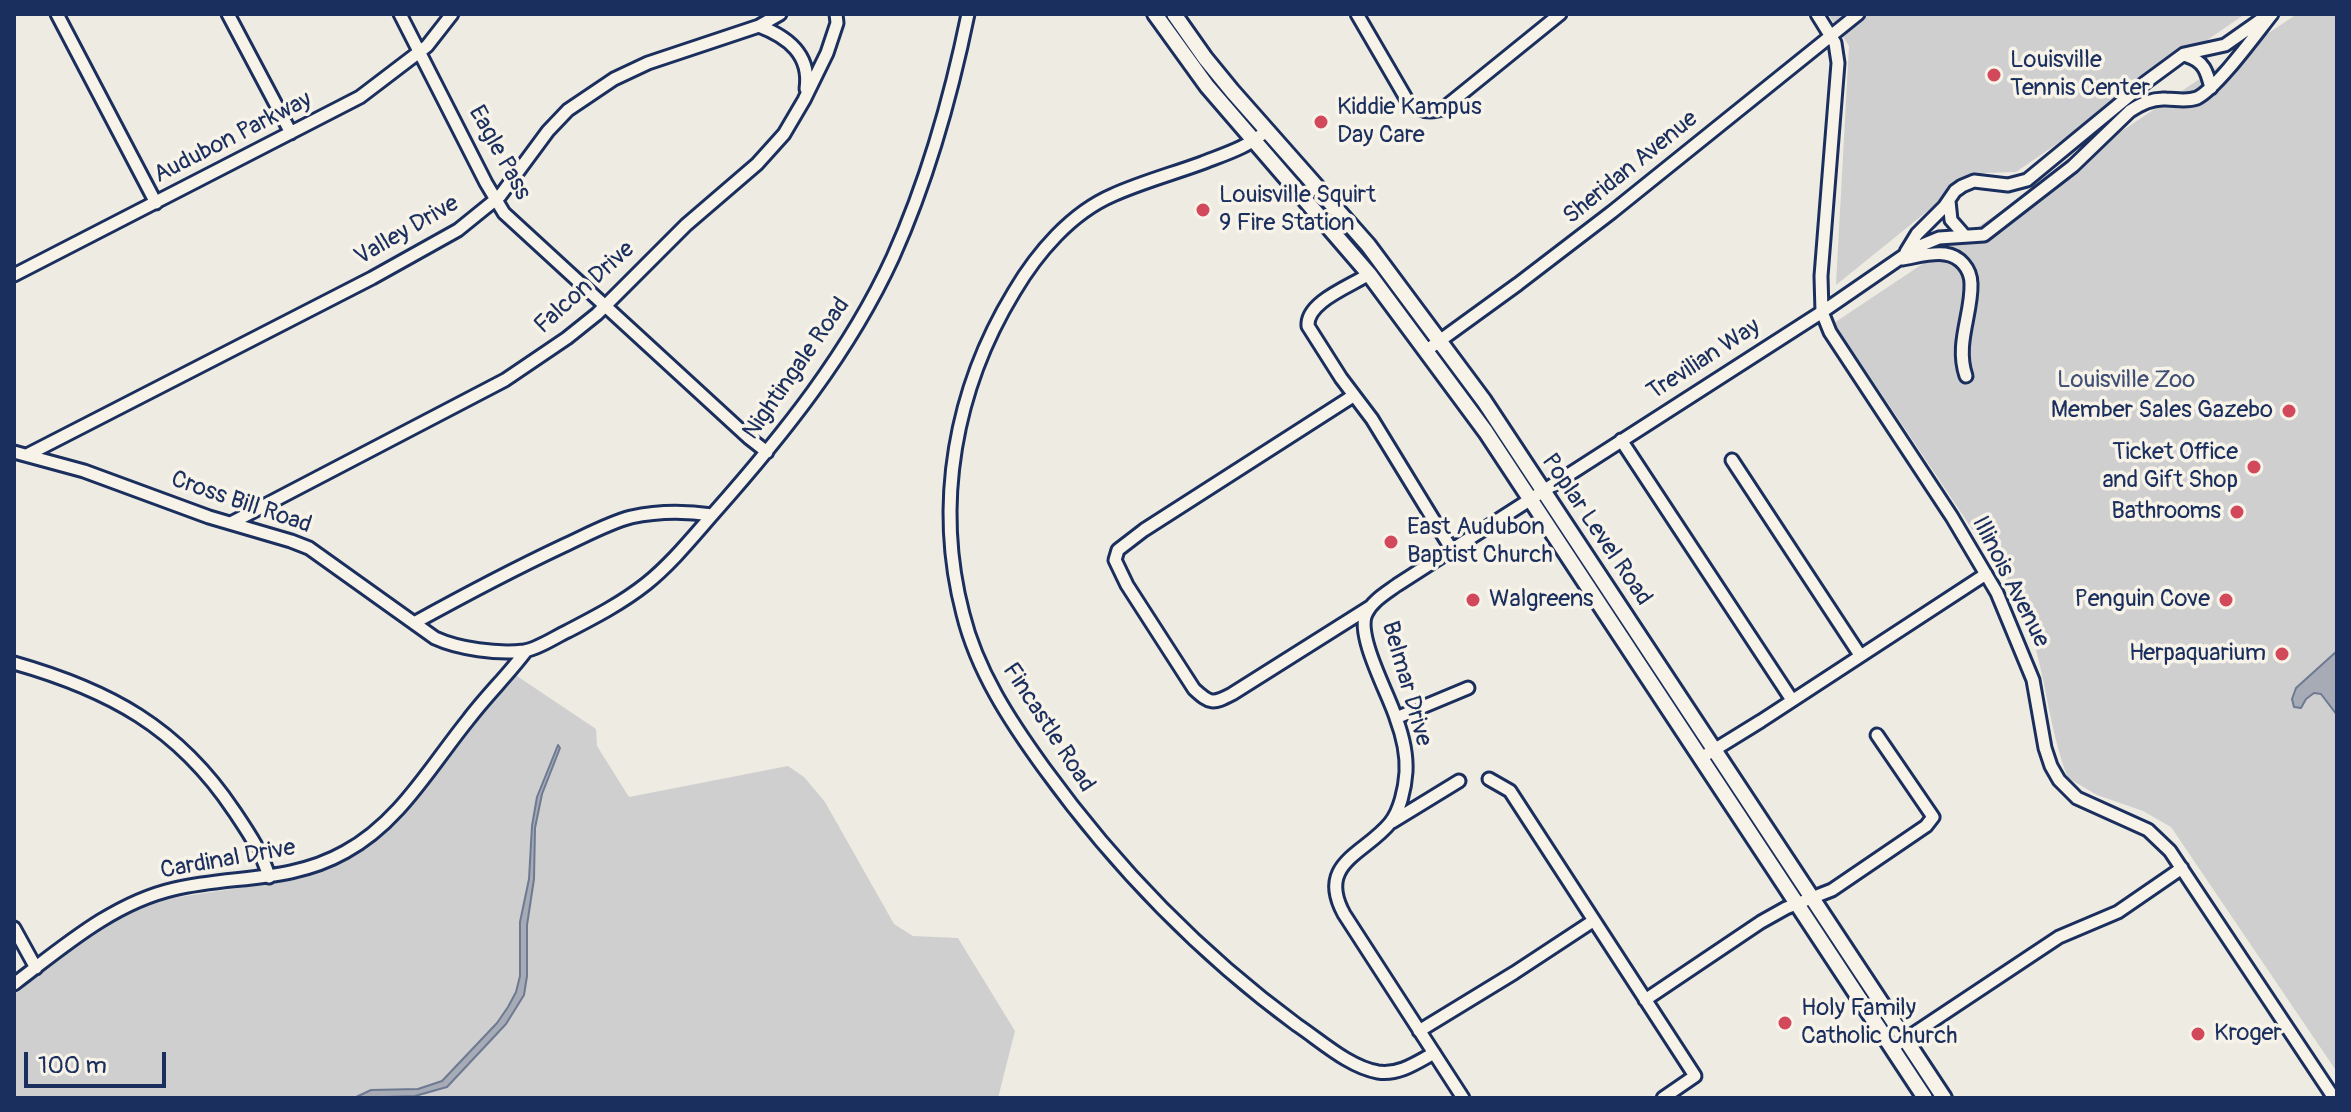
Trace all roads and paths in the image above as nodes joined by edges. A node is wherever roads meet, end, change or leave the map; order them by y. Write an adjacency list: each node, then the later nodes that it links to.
1 (57, 14): 26 (street)
2 (228, 14): 22 (street)
3 (400, 14): 17 (street, Eagle Pass)
4 (452, 14): 17 (street, Audubon Parkway)
5 (780, 14): 15 (street, Valley Drive)
6 (836, 14): 20 (street, Falcon Drive)
7 (968, 14): 39 (street, Nightingale Road)
8 (1155, 14): 23 (main road, Poplar Level Road)
9 (1174, 14): 21 (main road, Poplar Level Road)
10 (1357, 14): 11 (street)
11 (1560, 14)
12 (1817, 14): 16 (street, Illinois Avenue)
13 (1858, 14): 16 (street, Sheridan Avenue)
14 (2271, 14): 18 (street, Trevilian Way); 19 (street, Trevilian Way)
15 (759, 26): 20 (street); 24 (street, Valley Drive)
16 (1831, 35): 32 (street, Illinois Avenue); 33 (street, Sheridan Avenue)
17 (420, 52): 22 (street, Audubon Parkway); 24 (street, Eagle Pass)
18 (2184, 54): 19 (street); 25 (street, Trevilian Way)
19 (2211, 88): 27 (street, Trevilian Way)
20 (804, 100): 31 (street, Falcon Drive)
21 (1267, 130): 23 (street, Fincastle Road); 33 (main road, Poplar Level Road)
22 (291, 133): 26 (street, Audubon Parkway)
23 (1255, 141): 30 (main road, Poplar Level Road); 73 (street, Fincastle Road)
24 (495, 200): 31 (street, Eagle Pass); 40 (street, Valley Drive)
25 (1949, 200): 27 (street); 28 (street, Trevilian Way)
26 (156, 203): 29 (street, Audubon Parkway)
27 (1965, 236): 28 (street, Trevilian Way)
28 (1901, 259): 32 (street, Trevilian Way); 35 (street)
29 (15, 271)
30 (1369, 274): 34 (main road, Poplar Level Road); 36 (street)
31 (605, 306): 39 (street, Eagle Pass); 44 (street, Falcon Drive)
32 (1822, 312): 37 (street, Trevilian Way); 46 (street, Illinois Avenue)
33 (1441, 341): 34 (street, Sheridan Avenue); 42 (main road, Poplar Level Road)
34 (1427, 350): 42 (main road, Poplar Level Road)
35 (1966, 376)
36 (1353, 396): 45 (street); 47 (street)
37 (1621, 440): 42 (street, Trevilian Way); 53 (street)
38 (14, 452): 40 (street, Cross Bill Road)
39 (767, 452): 43 (street, Nightingale Road)
40 (27, 455): 44 (street, Cross Bill Road)
41 (1732, 460): 50 (street)
42 (1538, 495): 45 (street, Belmar Drive); 56 (main road, Poplar Level Road); 57 (main road, Poplar Level Road)
43 (712, 515): 48 (street); 49 (street, Nightingale Road)
44 (231, 523): 48 (street, Cross Bill Road)
45 (1452, 550): 47 (street, Belmar Drive)
46 (1986, 574): 50 (street); 61 (street, Illinois Avenue)
47 (1370, 607): 54 (street, Belmar Drive)
48 (414, 623): 49 (street, Cross Bill Road)
49 (526, 651): 62 (street, Cardinal Drive)
50 (1860, 655): 53 (street)
51 (14, 663): 62 (street)
52 (1468, 688): 54 (street)
53 (1792, 700): 56 (street)
54 (1396, 718): 60 (street, Belmar Drive)
55 (1877, 735): 63 (street)
56 (1715, 750): 57 (street); 63 (main road, Poplar Level Road)
57 (1701, 758): 64 (main road, Poplar Level Road)
58 (1489, 779): 65 (street)
59 (1459, 781): 60 (street)
60 (1391, 822): 70 (street)
61 (2182, 868): 71 (street); 78 (street, Illinois Avenue)
62 (269, 877): 67 (street, Cardinal Drive)
63 (1812, 899): 64 (street); 71 (main road, Poplar Level Road)
64 (1797, 904): 69 (street); 72 (main road, Poplar Level Road)
65 (1593, 921): 69 (street); 70 (street)
66 (14, 928): 67 (street)
67 (36, 968): 68 (street, Cardinal Drive)
68 (14, 984)
69 (1645, 1000): 75 (street)
70 (1419, 1031): 73 (street)
71 (1905, 1039): 72 (street); 77 (main road, Poplar Level Road)
72 (1892, 1048): 76 (main road, Poplar Level Road)
73 (1434, 1053): 74 (street)
74 (1463, 1098)
75 (1663, 1098)
76 (1925, 1098)
77 (1944, 1098)
78 (2334, 1098)

